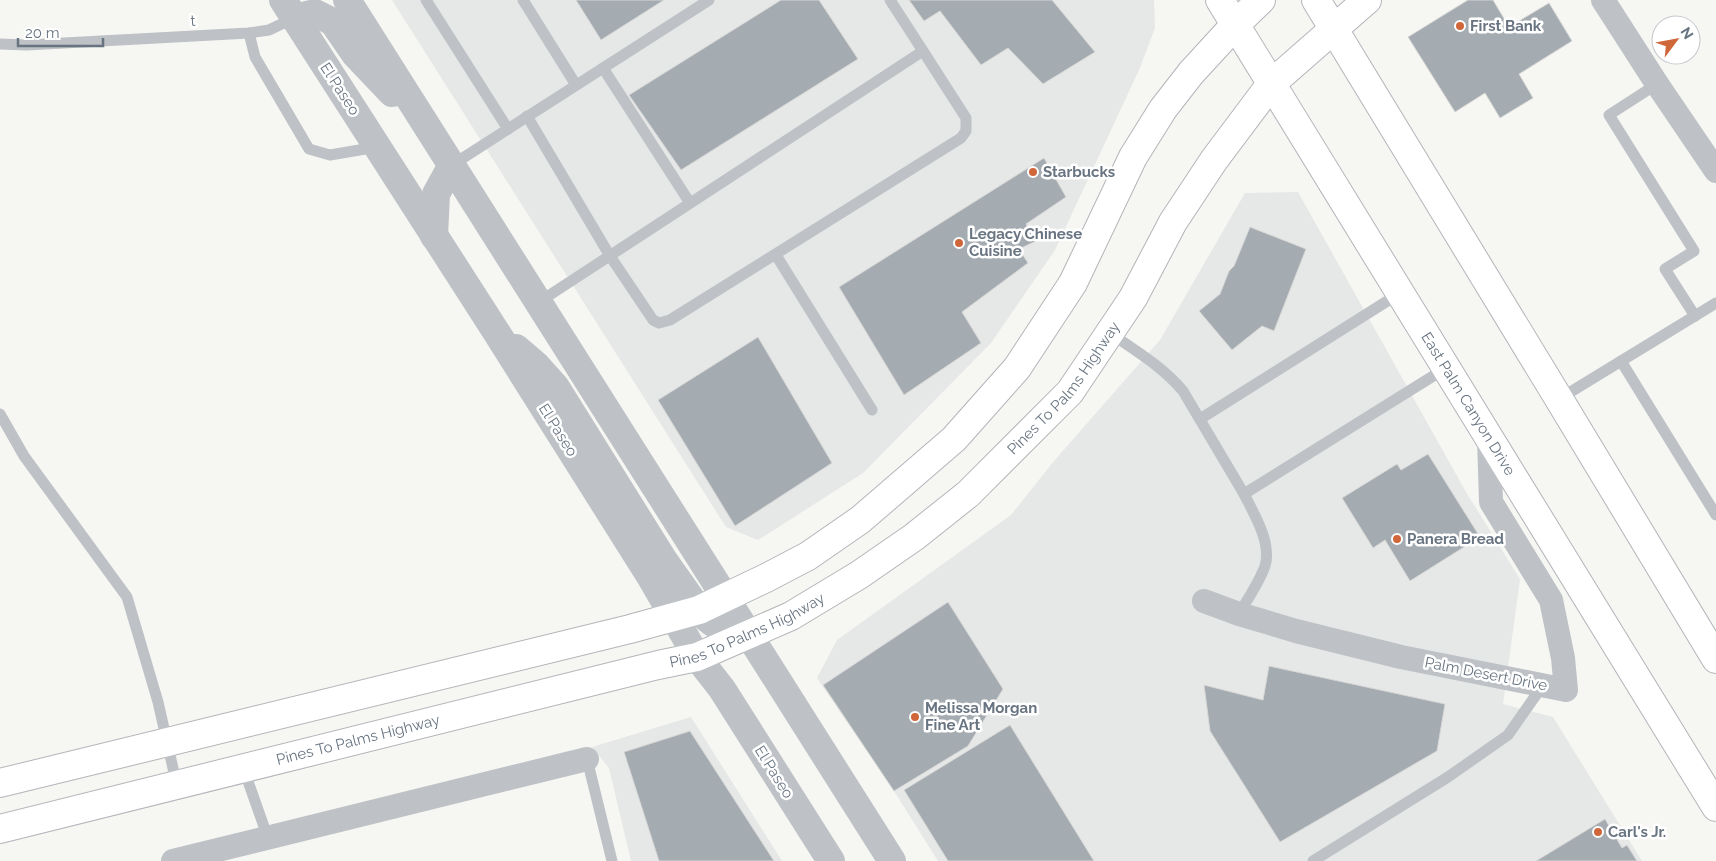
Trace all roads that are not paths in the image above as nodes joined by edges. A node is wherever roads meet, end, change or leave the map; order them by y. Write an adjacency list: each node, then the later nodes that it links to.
1 (347, 0): 24 (street)
2 (426, 0): 22 (lane)
3 (522, 0): 20 (lane)
4 (709, 0): 17 (lane)
5 (890, 0): 16 (lane)
6 (1220, 0): 12 (main road, East Palm Canyon Drive)
7 (1261, 0): 12 (main road)
8 (1316, 0): 13 (main road)
9 (1367, 0): 13 (main road, Pines To Palms Highway)
10 (1603, 0): 19 (street)
11 (289, 9): 14 (lane, t); 23 (street, El Paseo); 24 (street)
12 (1235, 25): 18 (main road, East Palm Canyon Drive); 44 (main road)
13 (1334, 29): 18 (main road, Pines To Palms Highway); 37 (main road)
14 (249, 33): 15 (lane, t); 23 (lane)
15 (0, 44)
16 (924, 52): 26 (lane); 28 (lane)
17 (603, 68): 20 (lane); 26 (lane)
18 (1271, 84): 30 (main road, East Palm Canyon Drive); 34 (main road, Pines To Palms Highway)
19 (1657, 84): 25 (street); 33 (lane)
20 (576, 85): 21 (lane)
21 (527, 116): 22 (lane); 29 (lane)
22 (508, 130): 24 (lane)
23 (377, 147): 27 (street, El Paseo)
24 (448, 159): 27 (street); 31 (street)
25 (1716, 171)
26 (690, 203): 29 (lane)
27 (434, 236): 46 (street, El Paseo)
28 (776, 255): 29 (lane); 38 (lane)
29 (610, 256): 31 (lane)
30 (1400, 293): 36 (main road, East Palm Canyon Drive); 40 (lane)
31 (539, 302): 44 (street)
32 (1716, 303): 33 (lane)
33 (1695, 316): 35 (lane)
34 (1110, 333): 40 (lane); 48 (main road, Pines To Palms Highway)
35 (1621, 361): 37 (lane); 43 (lane)
36 (1446, 368): 41 (main road, East Palm Canyon Drive); 42 (lane)
37 (1560, 399): 50 (main road)
38 (872, 410)
39 (0, 414): 52 (lane)
40 (1200, 419): 42 (lane)
41 (1489, 438): 51 (street, Palm Desert Drive); 57 (main road, East Palm Canyon Drive)
42 (1244, 494): 47 (lane)
43 (1716, 515)
44 (726, 597): 46 (main road); 48 (street)
45 (1204, 601): 47 (street, Palm Desert Drive)
46 (686, 613): 48 (street); 49 (street, El Paseo); 52 (main road)
47 (1239, 614): 51 (street, Palm Desert Drive)
48 (746, 636): 49 (main road, Pines To Palms Highway); 64 (street)
49 (697, 657): 54 (main road, Pines To Palms Highway); 63 (street, El Paseo)
50 (1716, 659)
51 (1554, 688): 65 (lane)
52 (167, 742): 55 (main road); 56 (lane)
53 (587, 759): 59 (street); 62 (lane)
54 (244, 770): 56 (main road, Pines To Palms Highway); 59 (lane)
55 (0, 783)
56 (177, 786): 58 (main road, Pines To Palms Highway)
57 (1716, 807)
58 (0, 830)
59 (268, 838): 60 (street)
60 (210, 856): 61 (street)
61 (173, 861)
62 (612, 861)
63 (831, 861)
64 (892, 861)
65 (1313, 861)

